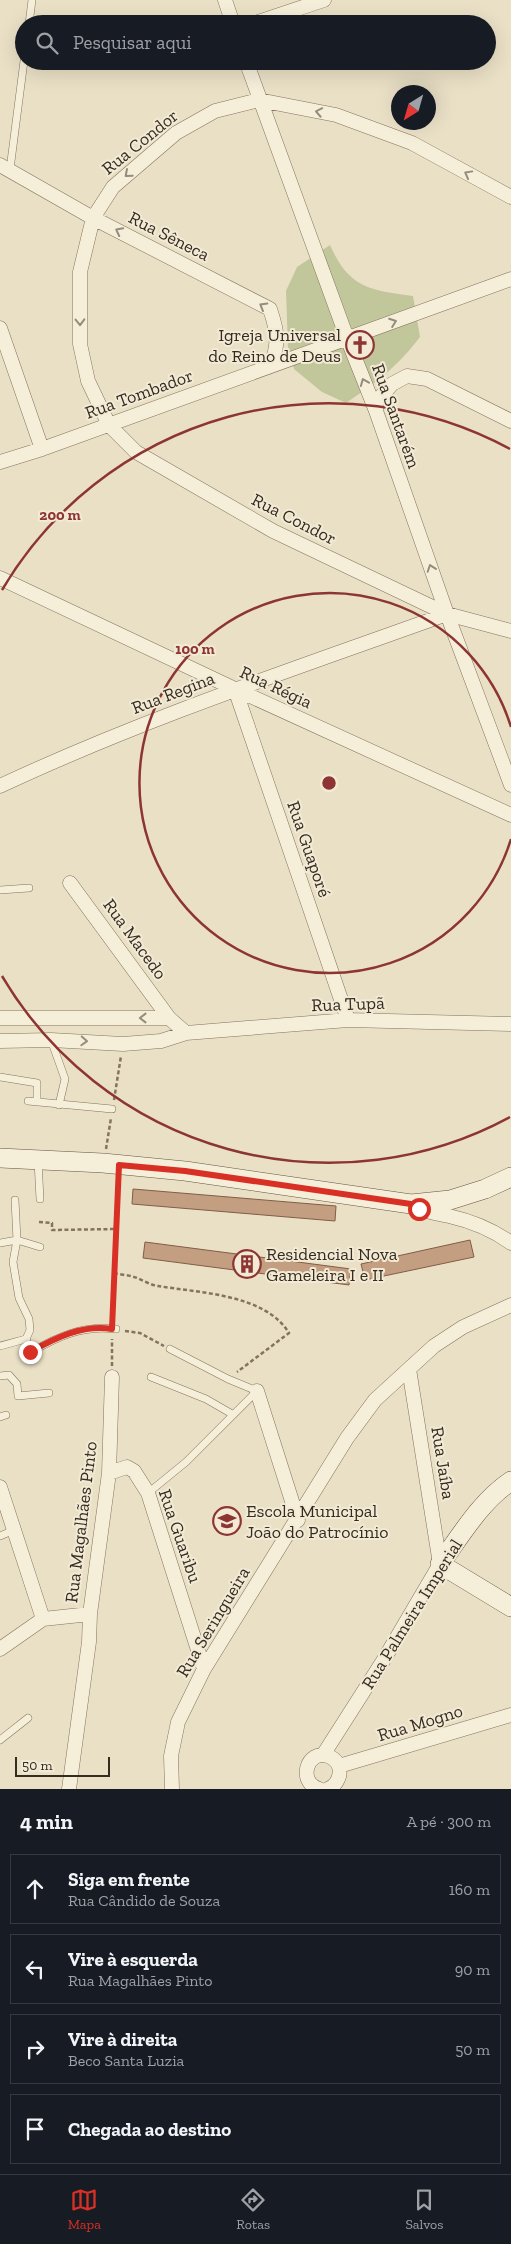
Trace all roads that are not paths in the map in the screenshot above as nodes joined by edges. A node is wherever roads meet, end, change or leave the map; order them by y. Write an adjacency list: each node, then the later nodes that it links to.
1 (32, 0): 4 (lane)
2 (224, 0): 5 (street)
3 (324, 0): 6 (street)
4 (30, 15)
5 (230, 15)
6 (279, 15)
7 (22, 70): 10 (lane)
8 (249, 70): 9 (street, Rua Santarém)
9 (259, 100): 11 (street, Rua Condor, one-way to 9); 12 (street, Rua Condor, one-way to 12); 15 (street, Rua Santarém)
10 (5, 167): 12 (street, Rua Sêneca)
11 (511, 198)
12 (92, 218): 16 (street, Rua Sêneca, one-way to 12); 19 (street, Rua Condor, one-way to 19)
13 (511, 279): 15 (street, Rua Tombador, one-way to 13)
14 (0, 328): 20 (street)
15 (347, 338): 16 (street, Rua Tombador); 17 (street, Rua Santarém, one-way to 15)
16 (271, 366): 19 (street, Rua Tombador)
17 (376, 411): 18 (street); 23 (street, Rua Santarém, one-way to 17)
18 (511, 421)
19 (108, 425): 20 (street, Rua Tombador); 23 (street, Rua Condor)
20 (42, 449): 21 (street, Rua Tombador)
21 (0, 462)
22 (0, 578): 25 (street, Rua Régia)
23 (447, 614): 24 (street, Rua Condor); 25 (street, Rua Regina); 26 (street, Rua Santarém)
24 (511, 631)
25 (235, 689): 27 (street, Rua Regina); 28 (street, Rua Régia); 34 (street, Rua Guaporé)
26 (511, 784)
27 (0, 786)
28 (511, 815)
29 (70, 882): 33 (street, Rua Macedo)
30 (29, 888): 31 (lane)
31 (0, 890)
32 (0, 1018): 33 (street, one-way to 32)
33 (169, 1018): 36 (street)
34 (348, 1020): 35 (street, Rua Tupã); 36 (street, Rua Tupã)
35 (511, 1024)
36 (186, 1033): 37 (street, Rua Tupã, one-way to 36)
37 (52, 1040): 38 (street, Rua Tupã); 42 (lane)
38 (0, 1041)
39 (0, 1077): 41 (lane)
40 (28, 1102): 41 (lane)
41 (37, 1102): 42 (lane)
42 (59, 1105): 43 (lane)
43 (112, 1109)
44 (0, 1158): 45 (street)
45 (38, 1160): 48 (lane); 49 (street)
46 (511, 1177): 49 (street)
47 (14, 1200): 50 (lane)
48 (40, 1200)
49 (411, 1204): 52 (street)
50 (17, 1240): 51 (lane); 53 (lane); 56 (lane)
51 (0, 1243)
52 (511, 1244)
53 (40, 1247)
54 (511, 1305): 59 (street, Rua Seringueira)
55 (114, 1329): 56 (lane)
56 (26, 1339): 57 (lane)
57 (0, 1346)
58 (170, 1349): 63 (lane)
59 (409, 1369): 70 (street, Rua Seringueira); 73 (street, Rua Jaíba)
60 (0, 1376): 64 (lane)
61 (112, 1377): 66 (street, Rua Magalhães Pinto)
62 (150, 1377): 65 (lane)
63 (257, 1390): 65 (lane); 70 (street)
64 (49, 1393)
65 (232, 1414): 69 (lane)
66 (109, 1473): 69 (street, Rua Guaribu); 75 (street, Rua Magalhães Pinto)
67 (511, 1481): 73 (street, Rua Palmeira Imperial)
68 (0, 1487): 71 (street)
69 (148, 1493): 78 (street, Rua Guaribu)
70 (298, 1520): 78 (street, Rua Seringueira)
71 (14, 1530): 72 (lane); 76 (street)
72 (0, 1536)
73 (440, 1564): 74 (street); 82 (street, Rua Palmeira Imperial)
74 (511, 1606)
75 (90, 1614): 76 (street); 84 (street, Rua Magalhães Pinto)
76 (42, 1619): 77 (street)
77 (1, 1645)
78 (204, 1669): 85 (street, Rua Seringueira)
79 (511, 1715): 83 (street, Rua Mogno)
80 (28, 1718): 81 (lane)
81 (0, 1740)
82 (323, 1755): 83 (street); 86 (street, Rua Palmeira Imperial)
83 (339, 1766): 87 (street)
84 (69, 1789)
85 (172, 1789)
86 (319, 1789)
87 (328, 1789)

